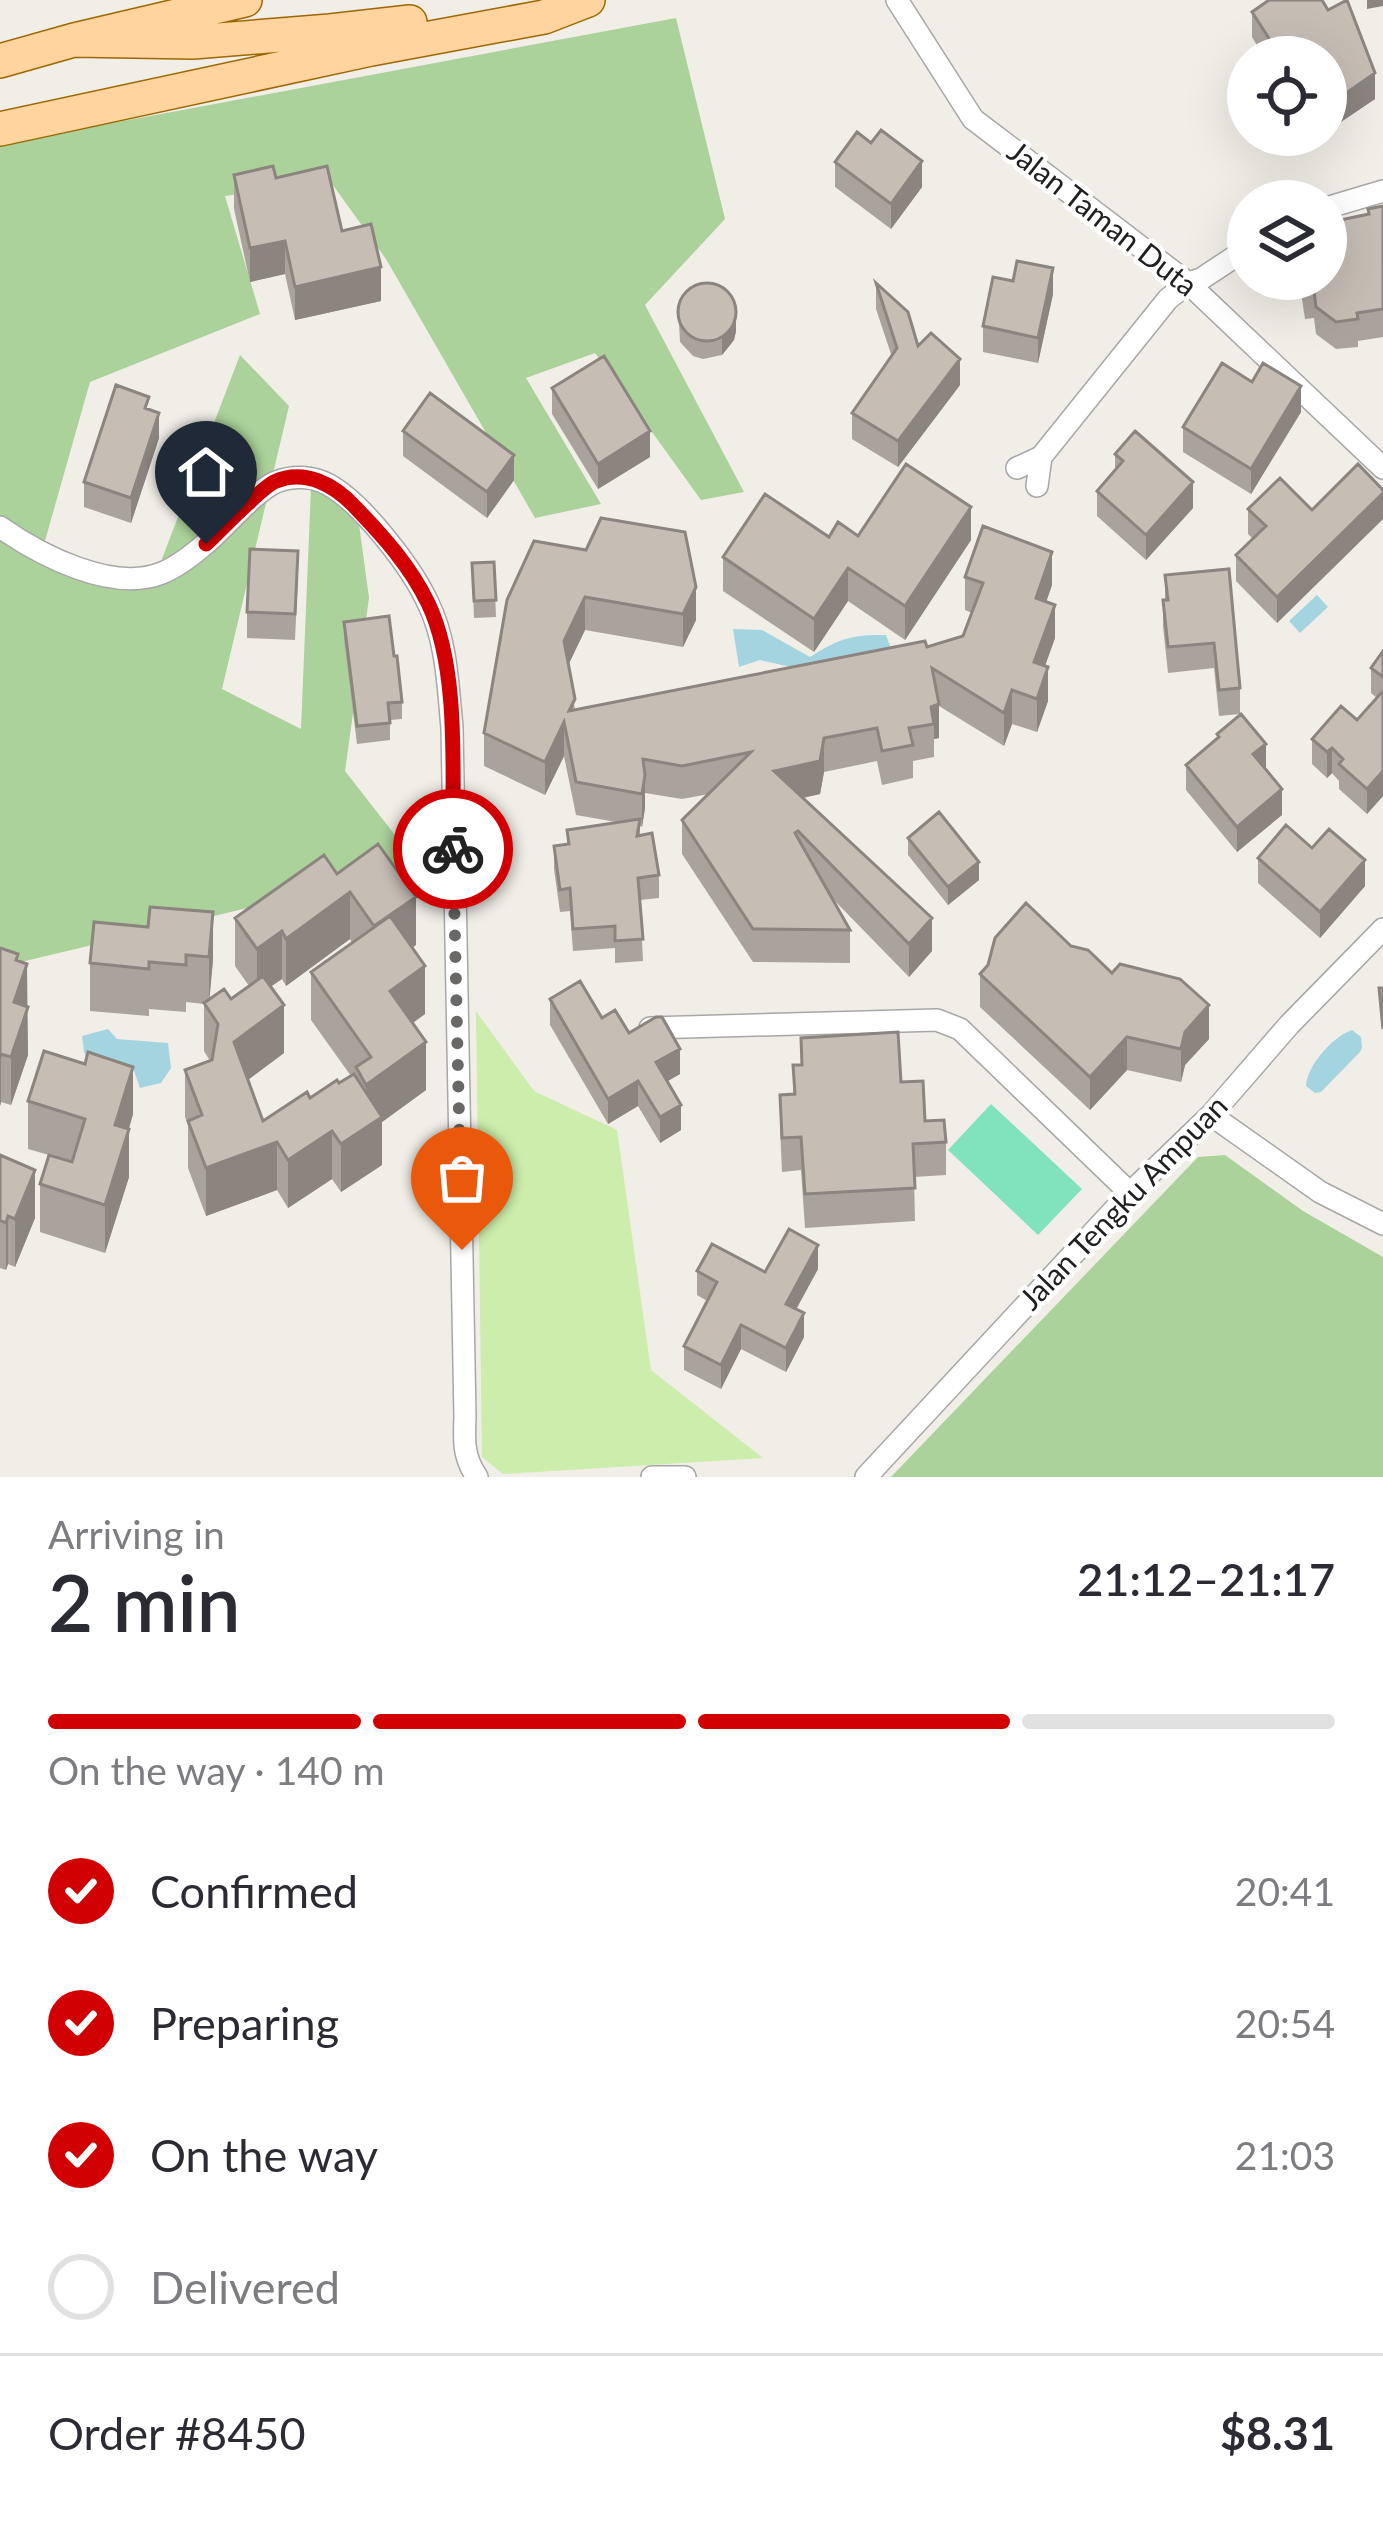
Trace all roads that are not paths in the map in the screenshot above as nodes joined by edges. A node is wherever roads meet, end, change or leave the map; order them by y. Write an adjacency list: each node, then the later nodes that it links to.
1 (245, 0): 5 (main road)
2 (572, 0): 5 (main road)
3 (589, 0): 7 (main road)
4 (897, 0): 11 (street, Jalan Taman Duta)
5 (74, 40): 6 (main road)
6 (0, 61)
7 (0, 129)
8 (1383, 191): 9 (street)
9 (1347, 202)
10 (1227, 262): 11 (street)
11 (1188, 283): 12 (street); 14 (street, Jalan Taman Duta)
12 (1041, 458): 13 (street); 15 (street)
13 (1017, 468)
14 (1383, 468)
15 (1037, 486)
16 (0, 527): 22 (street)
17 (1383, 929): 19 (street, Jalan Tengku Ampuan)
18 (650, 1028): 20 (street)
19 (1211, 1115): 20 (street, Jalan Tengku Ampuan); 21 (street)
20 (1130, 1193): 25 (street, Jalan Tengku Ampuan)
21 (1383, 1224)
22 (477, 1477)
23 (652, 1477): 24 (street)
24 (686, 1477)
25 (866, 1477)

